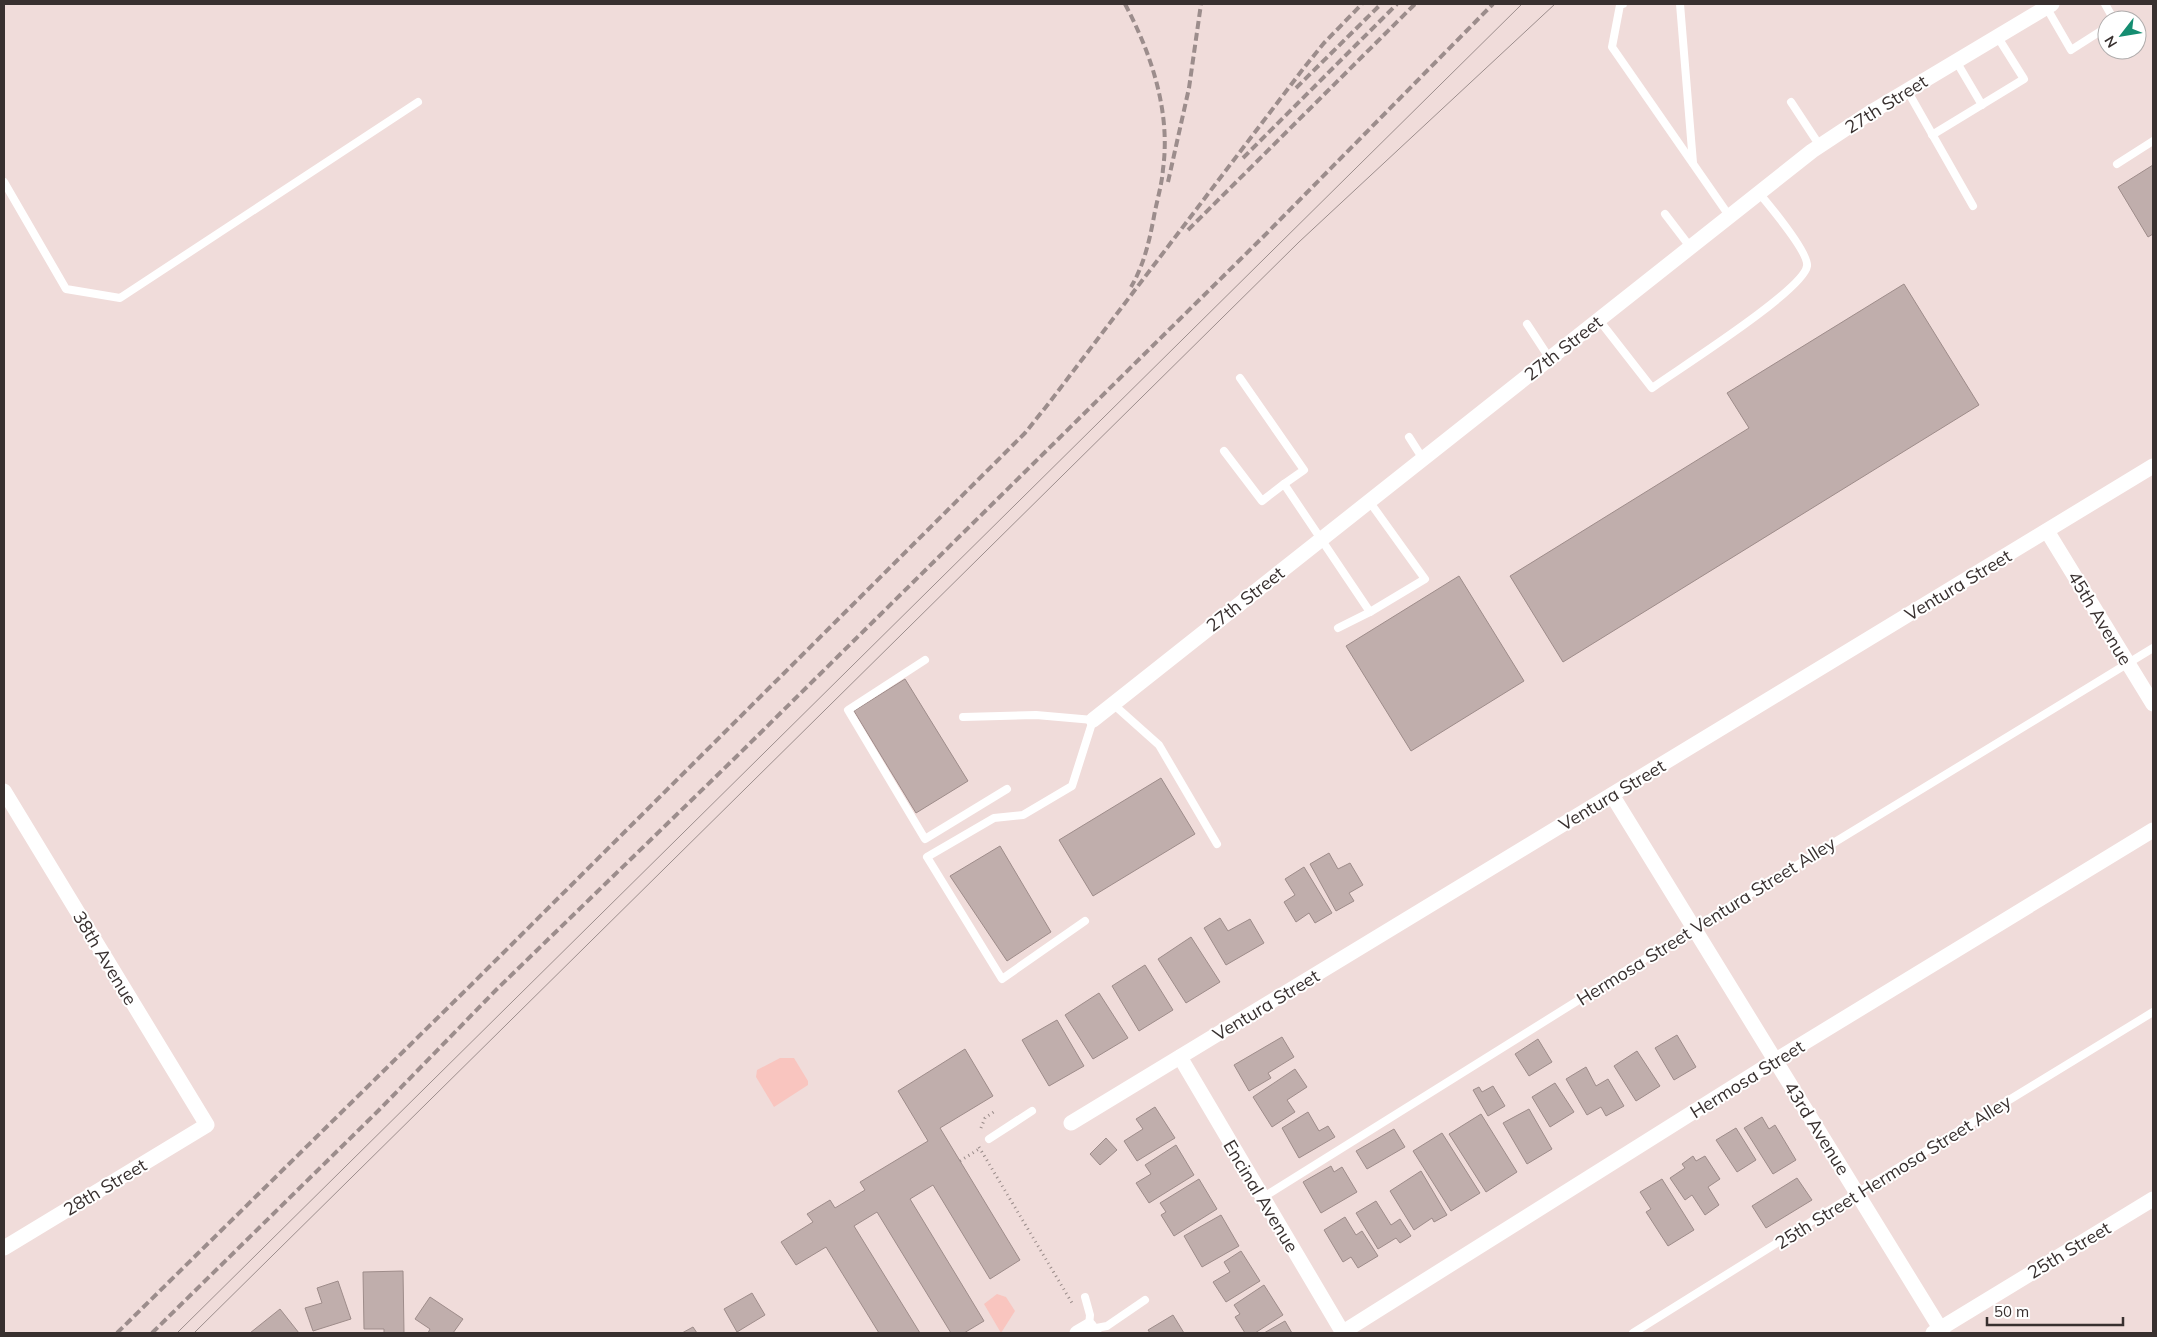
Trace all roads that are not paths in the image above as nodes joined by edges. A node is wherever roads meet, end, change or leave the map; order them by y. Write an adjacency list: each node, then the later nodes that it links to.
1 (1623, 4): 15 (lane)
2 (1680, 4): 15 (lane)
3 (2047, 5): 4 (lane); 5 (street, 27th Street)
4 (2097, 33)
5 (1997, 36): 6 (street, 27th Street); 10 (lane)
6 (1956, 61): 7 (street, 27th Street); 10 (lane)
7 (1907, 90): 11 (lane); 13 (street, 27th Street)
8 (418, 102): 16 (lane)
9 (1791, 102): 13 (lane)
10 (1982, 105): 11 (lane)
11 (1932, 135): 18 (lane)
12 (2153, 141): 14 (lane)
13 (1820, 146): 17 (street, 27th Street)
14 (2117, 164)
15 (1694, 165): 20 (lane)
16 (4, 182)
17 (1759, 193): 20 (street, 27th Street); 22 (lane)
18 (1973, 206)
19 (1666, 214): 21 (lane)
20 (1730, 217): 21 (street, 27th Street)
21 (1690, 248): 22 (street, 27th Street)
22 (1600, 320): 24 (street, 27th Street)
23 (1527, 324): 24 (lane)
24 (1550, 359): 28 (street, 27th Street)
25 (1240, 378): 30 (lane)
26 (1409, 437): 28 (lane)
27 (1224, 451): 30 (lane)
28 (1423, 459): 31 (street, 27th Street)
29 (2153, 466): 32 (street, Ventura Street)
30 (1284, 484): 33 (lane)
31 (1370, 501): 33 (street, 27th Street); 34 (lane)
32 (2047, 531): 38 (street, 45th Avenue); 45 (street, Ventura Street)
33 (1322, 538): 34 (lane); 39 (street, 27th Street)
34 (1370, 612): 35 (lane)
35 (1338, 628)
36 (2153, 648): 38 (lane, Hermosa Street Ventura Street Alley)
37 (925, 660): 43 (lane)
38 (2128, 663): 40 (street, 45th Avenue); 49 (lane, Hermosa Street Ventura Street Alley)
39 (1113, 704): 42 (street, 27th Street); 47 (lane)
40 (2153, 704)
41 (963, 717): 42 (lane)
42 (1092, 720): 48 (lane)
43 (1007, 788)
44 (4, 790): 55 (street, 38th Avenue)
45 (1612, 795): 49 (street, 43rd Avenue); 51 (street, Ventura Street)
46 (2153, 830): 52 (street, Hermosa Street)
47 (1217, 844)
48 (1085, 921)
49 (1694, 928): 52 (street, 43rd Avenue); 58 (lane, Hermosa Street Ventura Street Alley)
50 (2153, 1012): 57 (lane, 25th Street Hermosa Street Alley)
51 (1180, 1057): 54 (street, Ventura Street); 58 (street, Encinal Avenue)
52 (1776, 1060): 57 (street, 43rd Avenue); 64 (street, Hermosa Street)
53 (1032, 1111): 56 (lane)
54 (1071, 1123)
55 (207, 1125): 60 (street, 28th Street)
56 (989, 1139)
57 (1857, 1193): 65 (street, 43rd Avenue); 66 (lane, 25th Street Hermosa Street Alley)
58 (1262, 1198): 64 (street, Encinal Avenue)
59 (2153, 1199): 65 (street, 25th Street)
60 (4, 1248)
61 (1085, 1297): 63 (lane)
62 (1145, 1300): 63 (lane)
63 (1088, 1330)
64 (1343, 1332)
65 (1939, 1332)
66 (1633, 1333)

